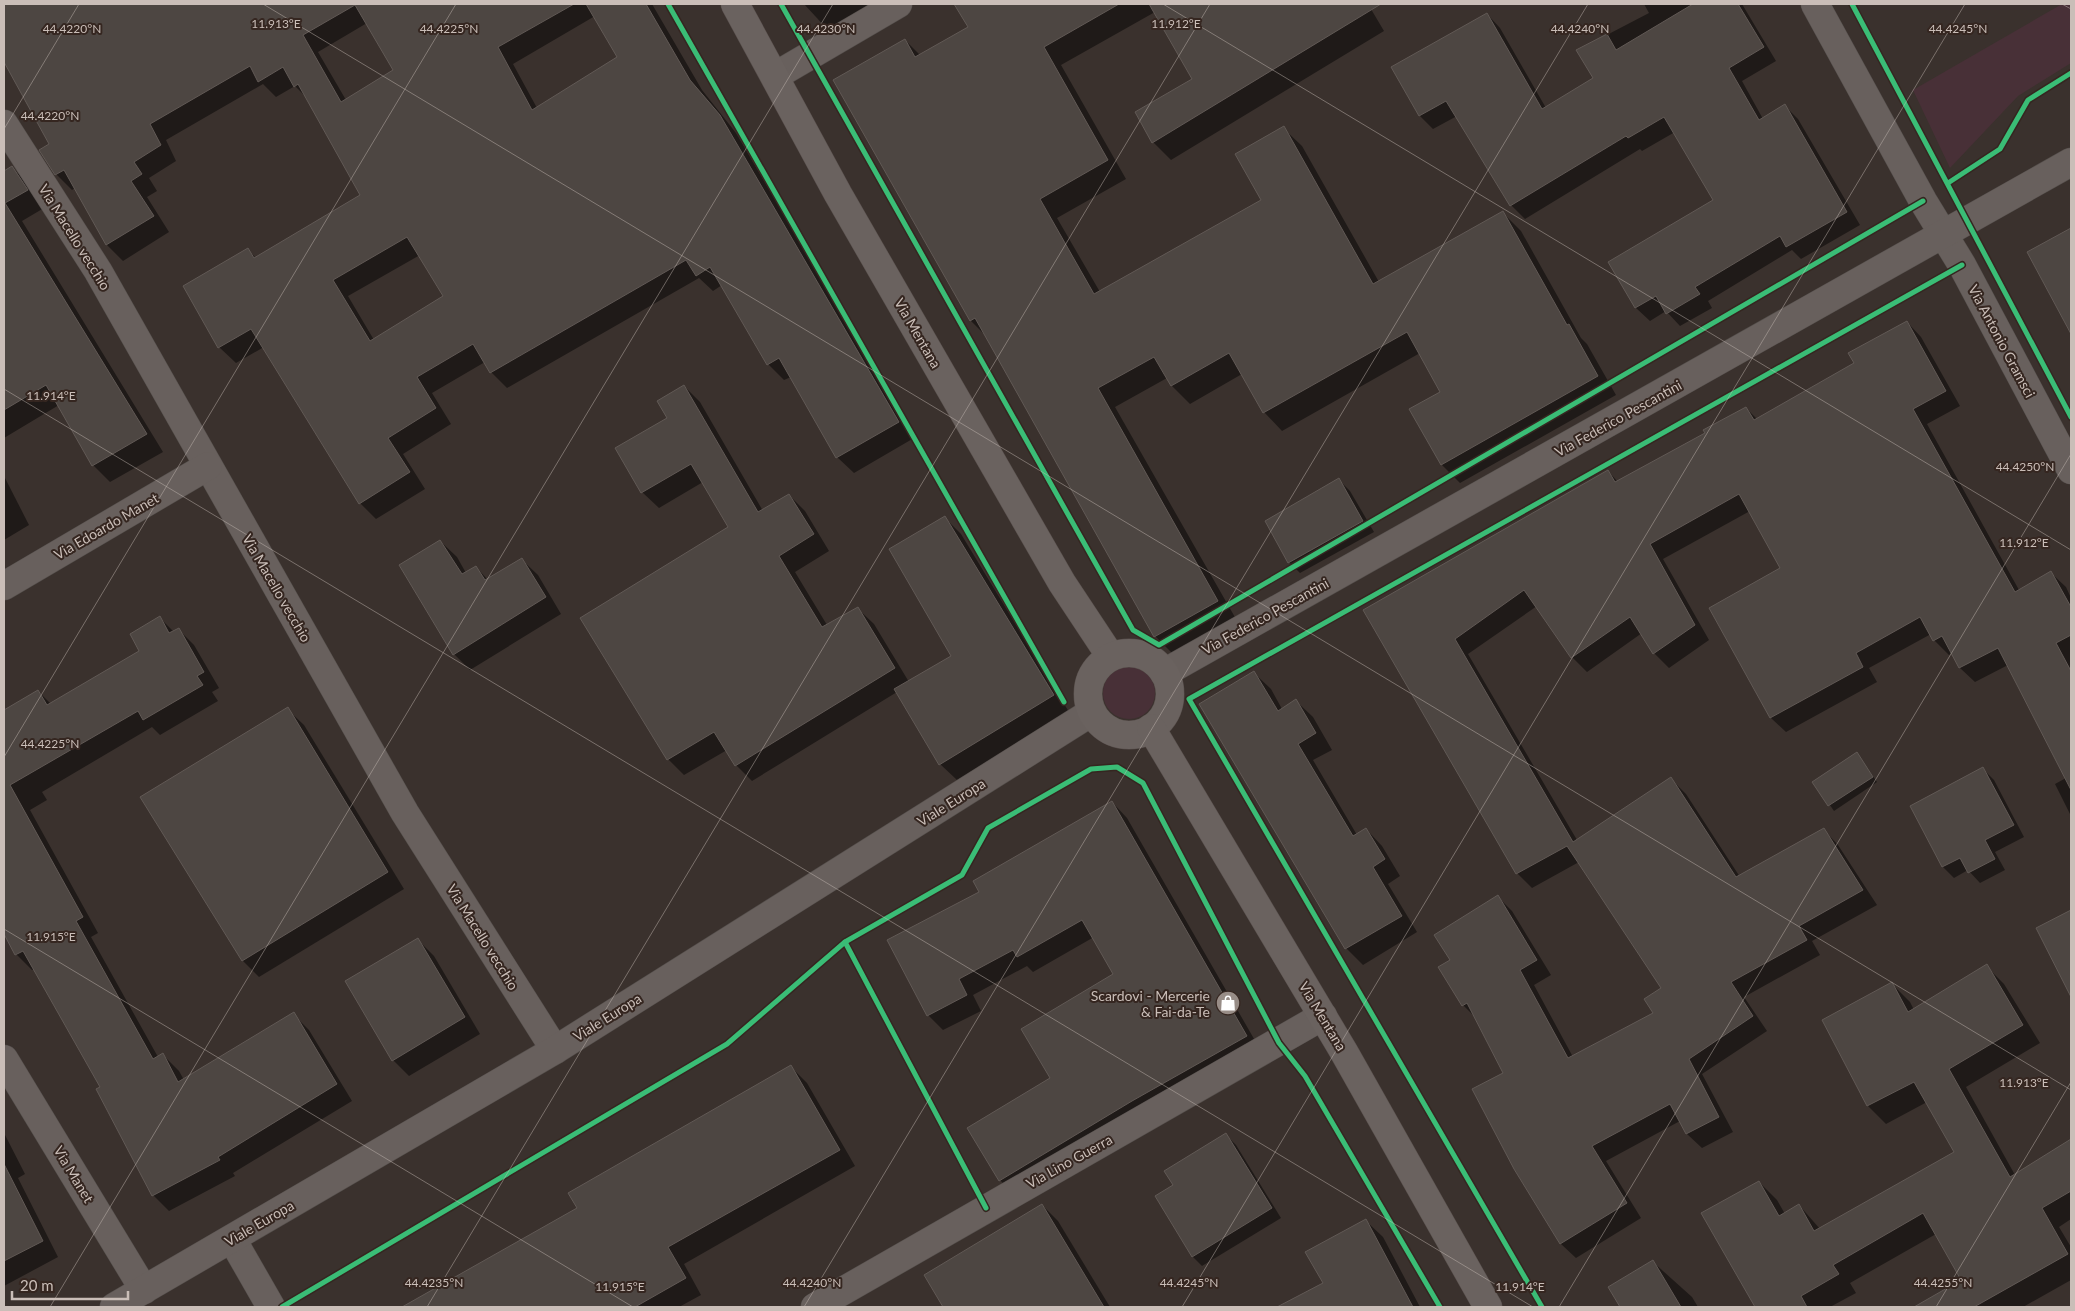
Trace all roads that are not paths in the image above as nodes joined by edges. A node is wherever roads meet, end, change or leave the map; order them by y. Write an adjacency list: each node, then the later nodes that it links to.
1 (735, 4): 4 (main road, Via Mentana)
2 (898, 4): 4 (street)
3 (1815, 4): 7 (street, Via Antonio Gramsci)
4 (775, 76): 11 (main road, Via Mentana)
5 (4, 124): 8 (street, Via Macello vecchio)
6 (2071, 162): 7 (street, Via Federico Pescantini)
7 (1944, 234): 9 (street, Via Antonio Gramsci); 12 (street, Via Federico Pescantini)
8 (208, 466): 10 (street, Via Edoardo Manet); 16 (street, Via Macello vecchio)
9 (2071, 470)
10 (4, 586)
11 (1112, 657): 12 (main road); 13 (main road)
12 (1164, 672): 14 (main road)
13 (1092, 712): 14 (main road); 16 (street, Viale Europa)
14 (1151, 728): 15 (main road, Via Mentana)
15 (1323, 1016): 22 (street, Via Lino Guerra); 23 (main road, Via Mentana)
16 (555, 1050): 18 (street, Viale Europa)
17 (4, 1059): 19 (street, Via Manet)
18 (232, 1239): 19 (street, Viale Europa); 21 (street)
19 (144, 1290): 20 (street, Viale Europa)
20 (114, 1307)
21 (271, 1307)
22 (815, 1307)
23 (1488, 1307)

